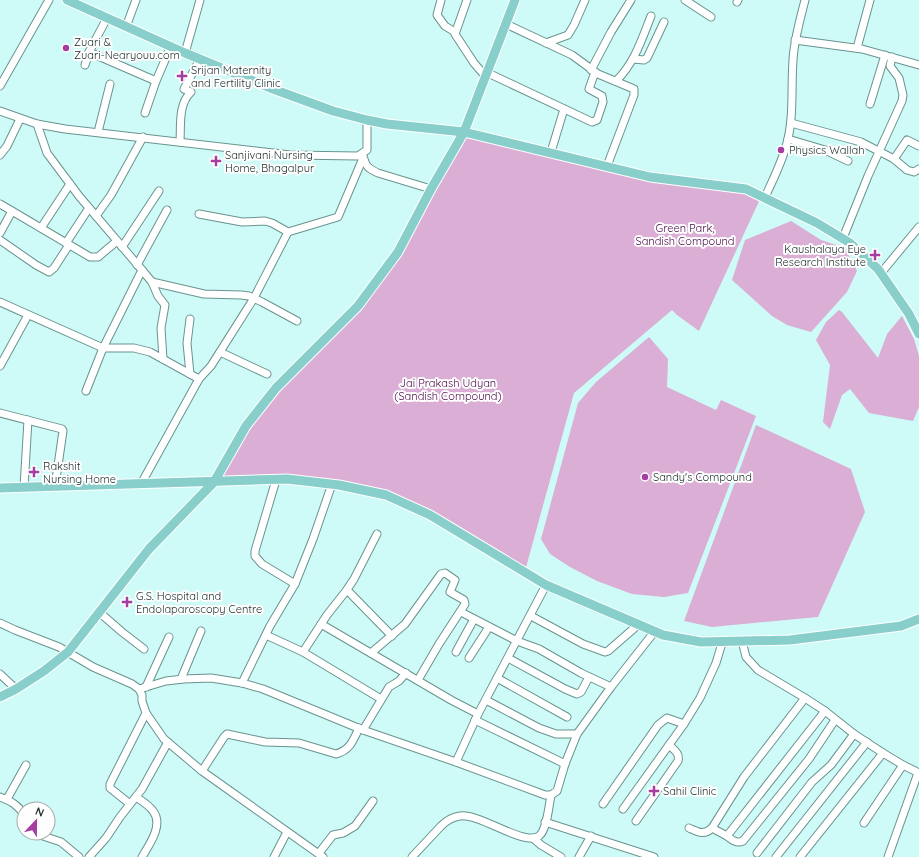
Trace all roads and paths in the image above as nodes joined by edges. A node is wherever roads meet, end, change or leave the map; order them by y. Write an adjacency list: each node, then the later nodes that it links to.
1 (50, 0): 36 (street)
2 (67, 0): 15 (main road)
3 (136, 0): 18 (street)
4 (200, 0): 25 (street)
5 (441, 0): 19 (street)
6 (467, 0): 19 (street)
7 (515, 0): 17 (main road)
8 (585, 0): 21 (street)
9 (631, 0): 31 (street)
10 (685, 0): 14 (street)
11 (805, 0): 20 (street)
12 (870, 0): 23 (street)
13 (651, 16): 28 (street)
14 (710, 17)
15 (108, 18): 18 (main road); 24 (street)
16 (664, 22): 28 (street)
17 (506, 24): 21 (street); 32 (main road)
18 (126, 27): 22 (main road)
19 (455, 32): 32 (street)
20 (795, 40): 23 (street); 43 (street)
21 (546, 43): 31 (street)
22 (171, 46): 25 (main road); 33 (street)
23 (857, 48): 26 (street)
24 (89, 52): 29 (street); 33 (street)
25 (185, 52): 27 (main road)
26 (889, 56): 30 (street); 37 (street); 51 (street)
27 (200, 59): 42 (main road); 49 (street)
28 (633, 59): 34 (street)
29 (85, 65)
30 (919, 65)
31 (593, 71): 34 (street); 38 (street)
32 (487, 75): 38 (street); 46 (main road)
33 (156, 81): 40 (street)
34 (616, 81): 57 (street)
35 (110, 84): 45 (street)
36 (0, 86)
37 (870, 104)
38 (564, 110): 52 (street)
39 (0, 111): 41 (street)
40 (146, 113)
41 (20, 119): 44 (street); 53 (street)
42 (367, 120): 46 (main road); 54 (street)
43 (791, 123): 48 (street); 51 (street)
44 (37, 124): 45 (street); 59 (street)
45 (98, 132): 47 (street)
46 (464, 132): 52 (main road); 60 (main road)
47 (144, 137): 49 (street); 68 (street)
48 (788, 139): 56 (street); 62 (street)
49 (180, 142): 54 (street)
50 (919, 146): 55 (street)
51 (879, 151): 55 (street); 73 (street)
52 (551, 152): 57 (main road)
53 (0, 155)
54 (363, 156): 60 (street); 72 (street)
55 (894, 159): 58 (street)
56 (848, 160)
57 (607, 166): 62 (main road)
58 (919, 169)
59 (70, 184): 64 (street); 70 (street)
60 (431, 189): 97 (main road)
61 (159, 191): 76 (street)
62 (765, 197): 73 (main road)
63 (0, 204): 66 (street)
64 (89, 208): 68 (street); 75 (street)
65 (167, 210): 77 (street)
66 (12, 211): 70 (street); 71 (street)
67 (199, 214): 72 (street)
68 (96, 216): 76 (street)
69 (919, 227): 78 (street)
70 (41, 228): 75 (street)
71 (0, 232)
72 (288, 232): 80 (street)
73 (843, 238): 78 (main road)
74 (0, 240): 75 (street)
75 (68, 244): 76 (street)
76 (120, 244): 77 (street)
77 (140, 267): 79 (street); 86 (street)
78 (881, 273): 85 (main road)
79 (152, 282): 80 (street); 88 (street)
80 (254, 298): 84 (street); 87 (street)
81 (0, 302): 82 (street)
82 (28, 315): 86 (street); 89 (street)
83 (190, 319): 90 (street)
84 (297, 321)
85 (919, 334)
86 (104, 348): 88 (street); 93 (street)
87 (220, 352): 91 (street); 92 (street)
88 (163, 359): 90 (street)
89 (0, 366)
90 (190, 374): 92 (street)
91 (267, 374)
92 (199, 379): 98 (street)
93 (86, 391)
94 (0, 413): 95 (street)
95 (28, 420): 100 (street); 101 (street)
96 (276, 480): 97 (main road); 99 (main road); 104 (street)
97 (214, 482): 98 (main road); 107 (main road)
98 (141, 484): 100 (main road)
99 (332, 484): 104 (street); 105 (main road)
100 (55, 486): 101 (main road)
101 (24, 487): 102 (main road)
102 (0, 488)
103 (377, 534): 106 (street)
104 (295, 584): 118 (street)
105 (546, 585): 109 (street); 114 (main road)
106 (347, 590): 113 (street); 120 (street)
107 (99, 612): 124 (street); 125 (main road)
108 (461, 612): 110 (street); 120 (street); 136 (street)
109 (531, 616): 114 (street); 121 (street)
110 (474, 619): 115 (street); 127 (street)
111 (919, 619): 122 (main road)
112 (0, 623): 125 (street)
113 (321, 624): 126 (street); 128 (street)
114 (639, 624): 117 (main road)
115 (489, 626): 121 (street); 129 (street)
116 (201, 631): 135 (street)
117 (655, 631): 123 (main road); 138 (street)
118 (266, 635): 126 (street); 137 (street)
119 (169, 636): 139 (street)
120 (392, 636): 128 (street)
121 (517, 641): 130 (street); 133 (street)
122 (742, 641): 123 (main road); 142 (street)
123 (722, 643): 150 (street)
124 (144, 649)
125 (68, 652): 139 (street); 140 (main road)
126 (303, 652): 143 (street)
127 (456, 652)
128 (371, 653): 131 (street)
129 (469, 658)
130 (508, 658): 133 (street); 134 (street)
131 (406, 673): 136 (street); 143 (street)
132 (0, 674): 140 (street)
133 (589, 677): 138 (street)
134 (497, 678): 144 (street); 148 (street)
135 (181, 679): 137 (street); 139 (street)
136 (418, 680): 147 (street)
137 (242, 683): 151 (street)
138 (611, 687): 152 (street)
139 (142, 688): 146 (street)
140 (16, 689): 141 (main road)
141 (0, 697)
142 (805, 698): 145 (street); 176 (street)
143 (381, 700): 151 (street)
144 (486, 700): 147 (street); 152 (street)
145 (825, 712): 149 (street); 179 (street)
146 (146, 713): 154 (street); 168 (street)
147 (477, 717): 158 (street); 159 (street)
148 (567, 717)
149 (835, 720): 153 (street); 179 (street)
150 (684, 724): 156 (street); 169 (street)
151 (361, 729): 158 (street); 162 (street)
152 (577, 734): 159 (street)
153 (854, 734): 155 (street); 182 (street)
154 (166, 741): 162 (street); 165 (street)
155 (867, 742): 157 (street); 192 (street)
156 (669, 745): 171 (street); 172 (street)
157 (883, 753): 161 (street); 193 (street)
158 (456, 762): 164 (street)
159 (565, 764): 164 (street)
160 (26, 765): 166 (street)
161 (903, 765): 163 (street); 174 (street)
162 (202, 771): 177 (street)
163 (918, 773): 194 (street)
164 (552, 795): 173 (street)
165 (136, 797): 168 (street); 186 (street)
166 (4, 798): 170 (street)
167 (373, 801): 183 (street)
168 (130, 804): 185 (street)
169 (602, 804)
170 (16, 805)
171 (623, 809)
172 (636, 821)
173 (545, 822): 178 (street); 180 (street)
174 (864, 823)
175 (689, 828): 176 (street)
176 (712, 828): 179 (street)
177 (287, 832): 183 (street); 187 (street)
178 (591, 836): 190 (street); 191 (street)
179 (727, 836)
180 (533, 838): 188 (street); 189 (street)
181 (56, 840): 184 (street)
182 (757, 853)
183 (321, 855)
184 (79, 857)
185 (89, 857)
186 (142, 857)
187 (274, 857)
188 (412, 857)
189 (559, 857)
190 (579, 857)
191 (654, 857)
192 (776, 857)
193 (800, 857)
194 (888, 857)

